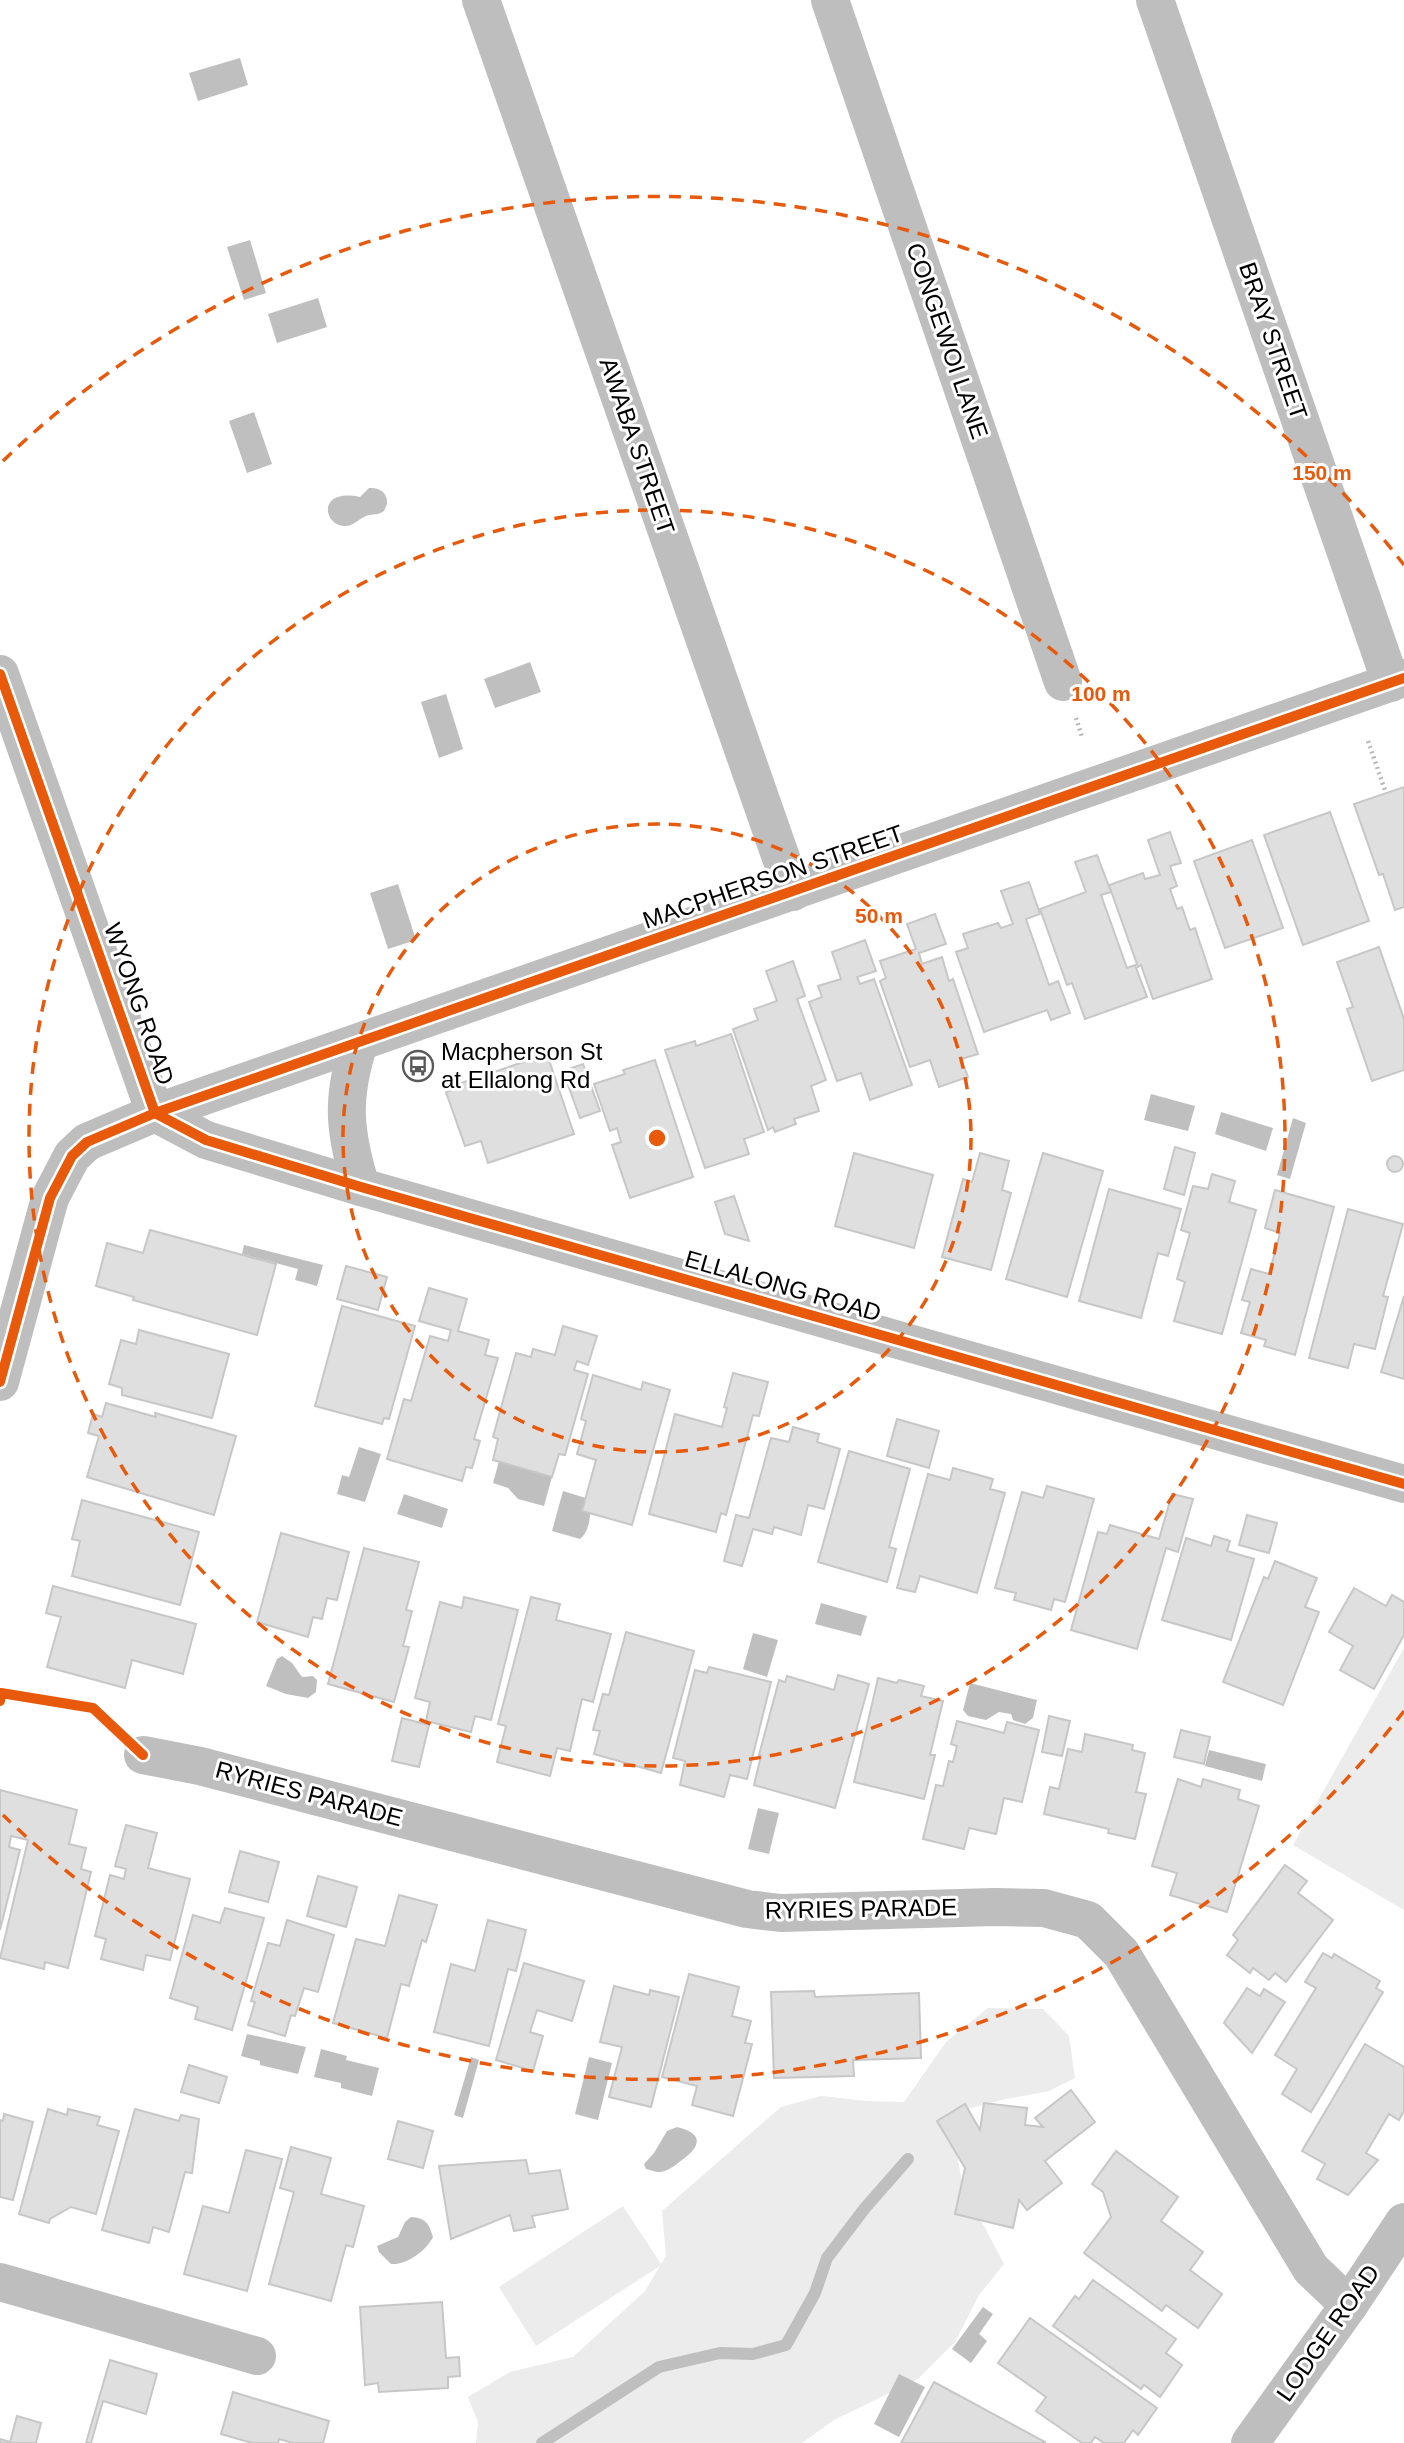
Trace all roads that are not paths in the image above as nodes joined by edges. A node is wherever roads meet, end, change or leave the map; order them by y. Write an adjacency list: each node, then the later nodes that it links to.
1 (481, 0): 7 (street, AWABA STREET)
2 (830, 0): 6 (street, CONGEWOI LANE)
3 (1155, 0): 5 (street, BRAY STREET)
4 (0, 674): 9 (street, WYONG ROAD)
5 (1397, 681): 7 (street, MACPHERSON STREET)
6 (1068, 695)
7 (793, 892): 8 (street, MACPHERSON STREET)
8 (359, 1043): 9 (street, MACPHERSON STREET); 10 (street)
9 (155, 1113): 10 (street, ELLALONG ROAD); 11 (street, WYONG ROAD)
10 (360, 1187): 12 (street, ELLALONG ROAD)
11 (0, 1382)
12 (1404, 1485)
13 (143, 1755): 16 (street, RYRIES PARADE)
14 (1404, 2222): 16 (street, LODGE ROAD)
15 (0, 2282): 17 (street)
16 (1349, 2305): 18 (street, LODGE ROAD)
17 (257, 2356)
18 (1250, 2443)

